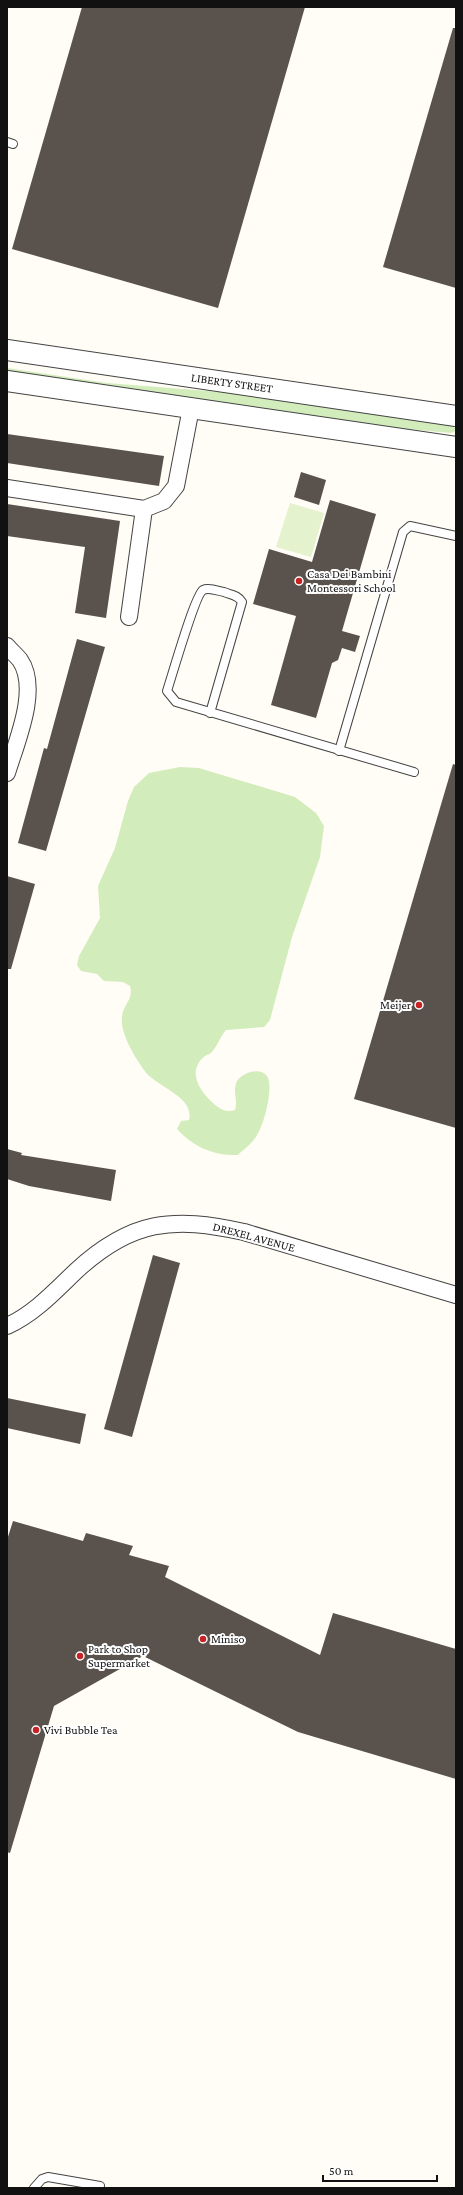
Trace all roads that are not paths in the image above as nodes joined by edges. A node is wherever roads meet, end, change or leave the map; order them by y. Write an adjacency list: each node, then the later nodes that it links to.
1 (7, 350): 4 (street, LIBERTY STREET)
2 (7, 381): 3 (street)
3 (191, 408): 5 (street); 7 (street)
4 (456, 416)
5 (456, 447)
6 (7, 488): 7 (street)
7 (144, 508): 9 (street)
8 (456, 536): 12 (lane)
9 (129, 617)
10 (7, 646): 14 (street)
11 (210, 713): 11 (lane); 12 (lane)
12 (339, 750): 13 (lane)
13 (414, 772)
14 (7, 773)
15 (456, 1295): 16 (street, DREXEL AVENUE)
16 (7, 1326)
17 (100, 2186): 18 (lane)
18 (34, 2188)

